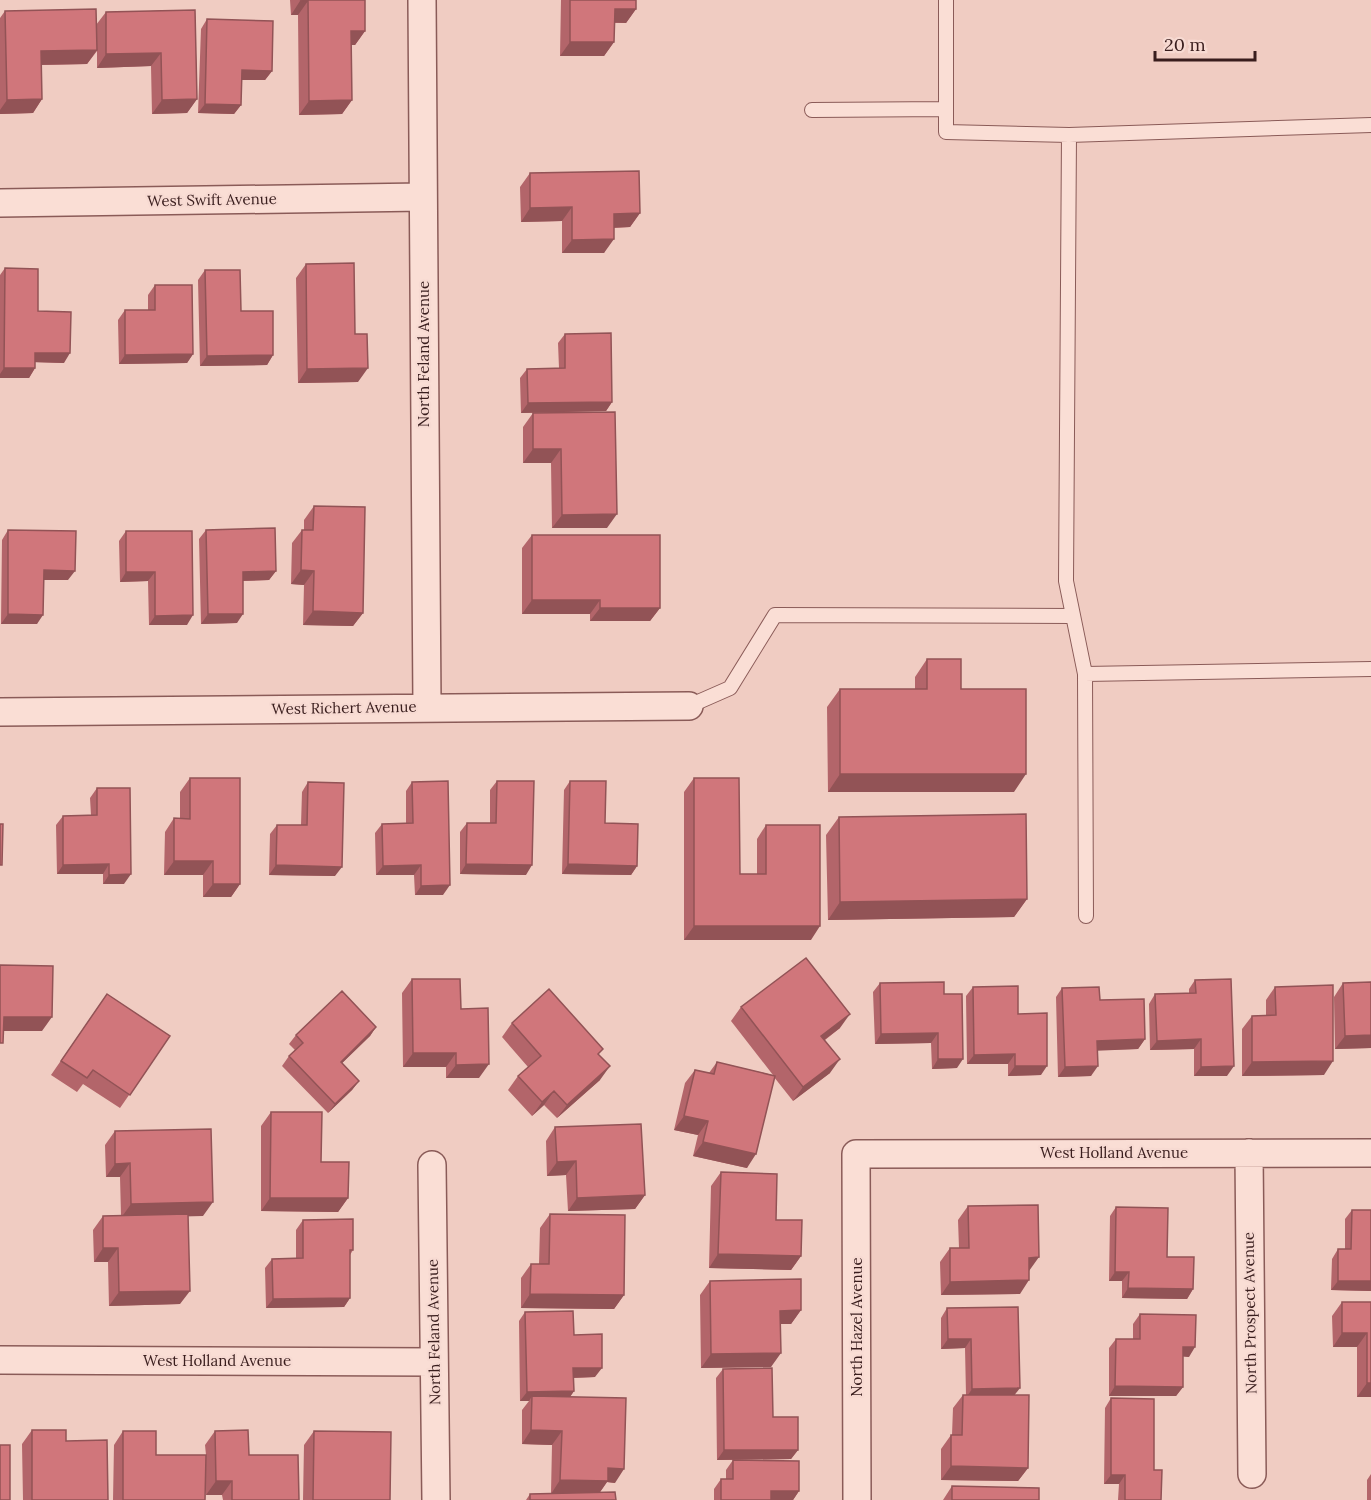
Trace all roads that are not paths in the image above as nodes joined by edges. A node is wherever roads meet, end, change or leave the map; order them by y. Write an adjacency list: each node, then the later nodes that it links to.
1 (422, 0): 7 (street, North Feland Avenue)
2 (946, 0): 3 (lane)
3 (946, 109): 4 (lane); 6 (lane)
4 (812, 110)
5 (1371, 124): 6 (lane)
6 (1069, 135): 9 (lane)
7 (423, 197): 8 (street, West Swift Avenue); 13 (street, North Feland Avenue)
8 (0, 203)
9 (1074, 616): 11 (lane); 12 (lane)
10 (1371, 669): 11 (lane)
11 (1085, 674): 15 (lane)
12 (688, 706): 13 (street, West Richert Avenue)
13 (427, 707): 14 (street, West Richert Avenue)
14 (0, 712)
15 (1086, 916)
16 (1249, 1153): 17 (street, West Holland Avenue); 18 (street, West Holland Avenue); 22 (street, North Prospect Avenue)
17 (1371, 1153)
18 (856, 1154): 24 (street, North Hazel Avenue)
19 (432, 1165): 21 (street, North Feland Avenue)
20 (0, 1360): 21 (street, West Holland Avenue)
21 (434, 1362): 23 (street, North Feland Avenue)
22 (1252, 1474)
23 (436, 1500)
24 (857, 1500)

